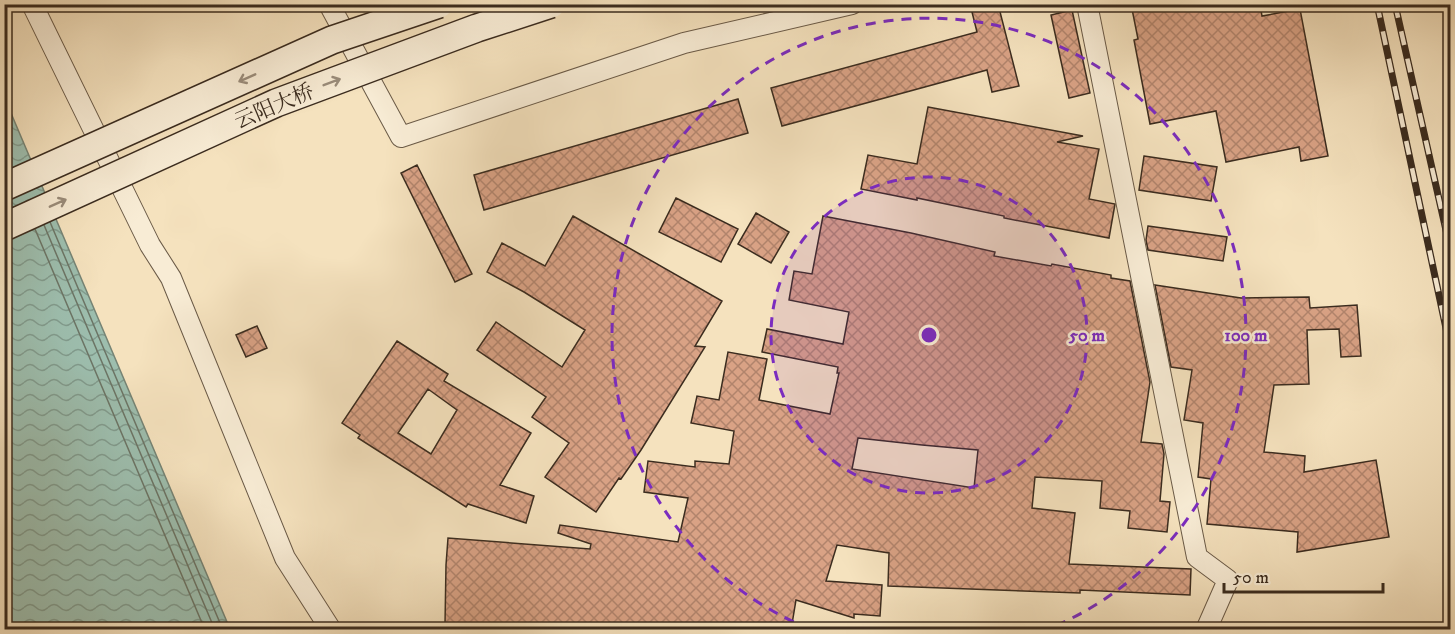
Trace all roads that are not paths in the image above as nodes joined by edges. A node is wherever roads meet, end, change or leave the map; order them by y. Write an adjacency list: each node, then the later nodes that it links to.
1 (32, 4): 9 (street)
2 (329, 4): 5 (street)
3 (439, 4): 7 (street, 云阳大桥, one-way to 7, bridge)
4 (551, 4): 8 (street, 云阳大桥, one-way to 4, bridge)
5 (852, 4)
6 (1087, 4): 10 (street)
7 (4, 188)
8 (4, 227)
9 (331, 630)
10 (1206, 630)

